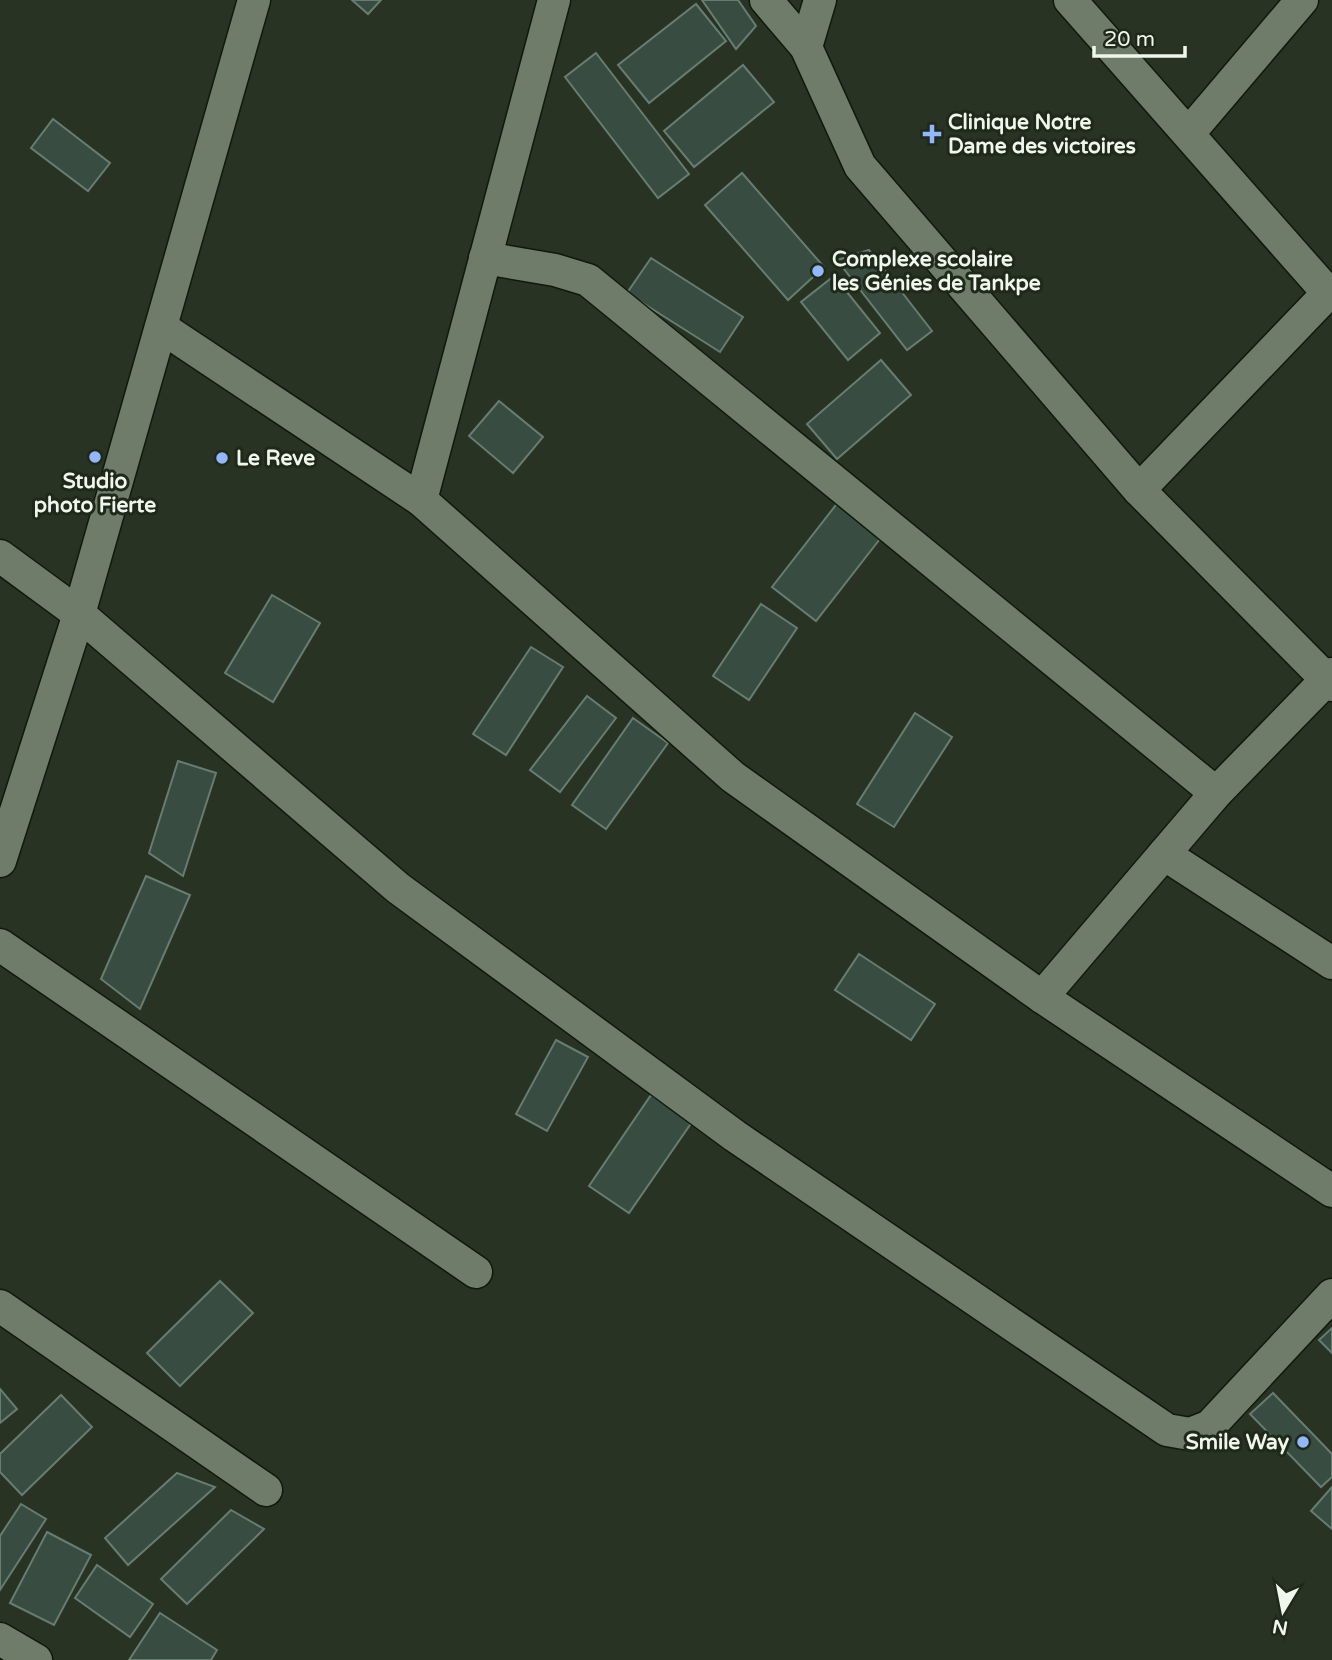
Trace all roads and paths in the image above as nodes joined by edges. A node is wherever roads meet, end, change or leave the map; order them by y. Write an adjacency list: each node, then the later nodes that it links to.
1 (254, 0): 11 (street)
2 (554, 0): 9 (street)
3 (766, 0): 7 (street)
4 (820, 0): 7 (street)
5 (1070, 0): 8 (street)
6 (1302, 0): 8 (street)
7 (806, 47): 12 (street)
8 (1189, 133): 10 (street)
9 (485, 258): 13 (street); 17 (street)
10 (1330, 291): 12 (street)
11 (161, 327): 13 (street); 15 (street)
12 (1139, 490): 16 (street)
13 (421, 500): 22 (street)
14 (0, 556): 15 (street)
15 (79, 614): 19 (street); 25 (street)
16 (1330, 680): 17 (street)
17 (1216, 793): 18 (street)
18 (1164, 854): 21 (street); 22 (street)
19 (0, 861)
20 (0, 946): 24 (street)
21 (1332, 963)
22 (1042, 997): 23 (street)
23 (1332, 1191)
24 (476, 1272)
25 (1332, 1296)
26 (0, 1306): 27 (street)
27 (265, 1490)
28 (0, 1639): 29 (street)
29 (36, 1660)

